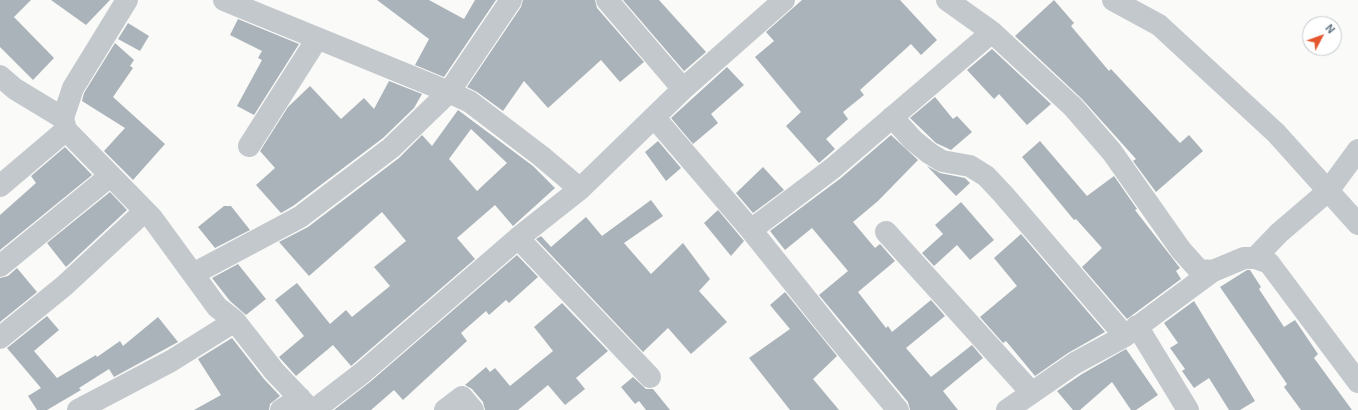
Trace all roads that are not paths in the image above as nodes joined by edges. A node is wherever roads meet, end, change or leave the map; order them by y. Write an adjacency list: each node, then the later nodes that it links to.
1 (127, 0): 15 (street)
2 (224, 0): 9 (street)
3 (511, 0): 12 (street)
4 (607, 0): 11 (street)
5 (784, 0): 11 (street)
6 (947, 0): 8 (street)
7 (1113, 0): 21 (street)
8 (992, 32): 14 (street); 29 (street)
9 (317, 39): 12 (street); 16 (street)
10 (0, 76): 15 (street)
11 (683, 89): 13 (street)
12 (449, 92): 20 (street); 30 (street)
13 (654, 116): 20 (street); 24 (street)
14 (892, 117): 24 (street); 32 (street)
15 (64, 124): 18 (street); 19 (street)
16 (249, 146)
17 (1358, 150): 21 (street)
18 (110, 176): 22 (street); 28 (street)
19 (0, 186)
20 (580, 189): 26 (street)
21 (1328, 191): 23 (street); 27 (street)
22 (145, 211): 30 (street); 33 (street)
23 (1358, 224)
24 (751, 230): 42 (street)
25 (886, 232): 36 (street)
26 (518, 238): 34 (street); 37 (street)
27 (1254, 258): 29 (street); 35 (street)
28 (0, 266)
29 (1213, 270): 32 (street)
30 (192, 274): 31 (street)
31 (235, 321): 37 (street); 38 (street)
32 (1131, 331): 36 (street); 44 (street)
33 (0, 338)
34 (650, 376)
35 (1358, 382)
36 (1032, 392): 43 (street)
37 (308, 406): 39 (street)
38 (78, 410)
39 (281, 410)
40 (445, 410): 41 (street)
41 (473, 410)
42 (898, 410)
43 (1007, 410)
44 (1188, 410)

